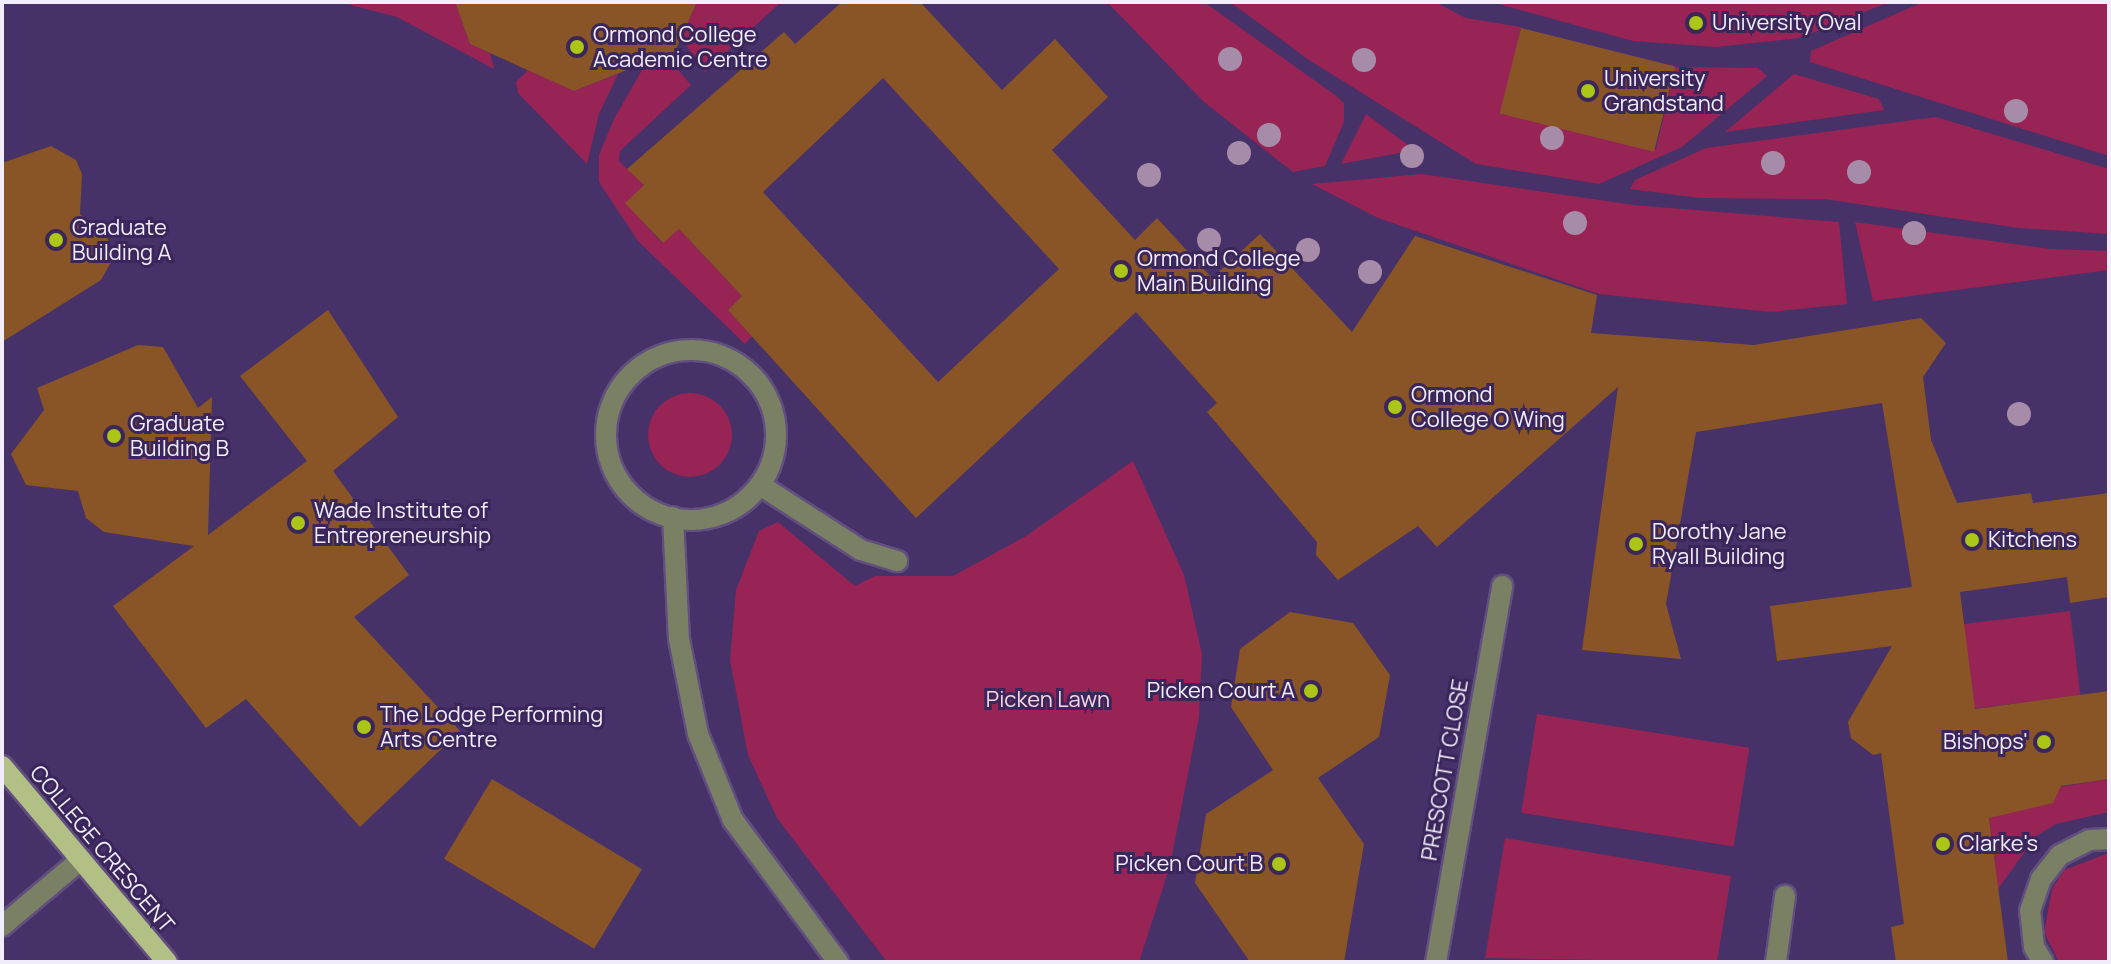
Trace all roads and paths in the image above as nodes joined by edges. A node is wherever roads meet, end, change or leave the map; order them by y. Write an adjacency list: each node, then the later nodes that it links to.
1 (760, 485): 2 (lane); 2 (lane); 3 (lane)
2 (673, 517): 11 (lane)
3 (897, 561)
4 (1502, 586): 12 (lane, PRESCOTT CLOSE)
5 (2, 766): 7 (main road, COLLEGE CRESCENT)
6 (2109, 839): 14 (lane)
7 (78, 862): 9 (lane); 10 (main road, COLLEGE CRESCENT)
8 (1785, 896): 13 (lane)
9 (2, 926)
10 (167, 962)
11 (838, 962)
12 (1436, 962)
13 (1776, 962)
14 (2043, 962)

